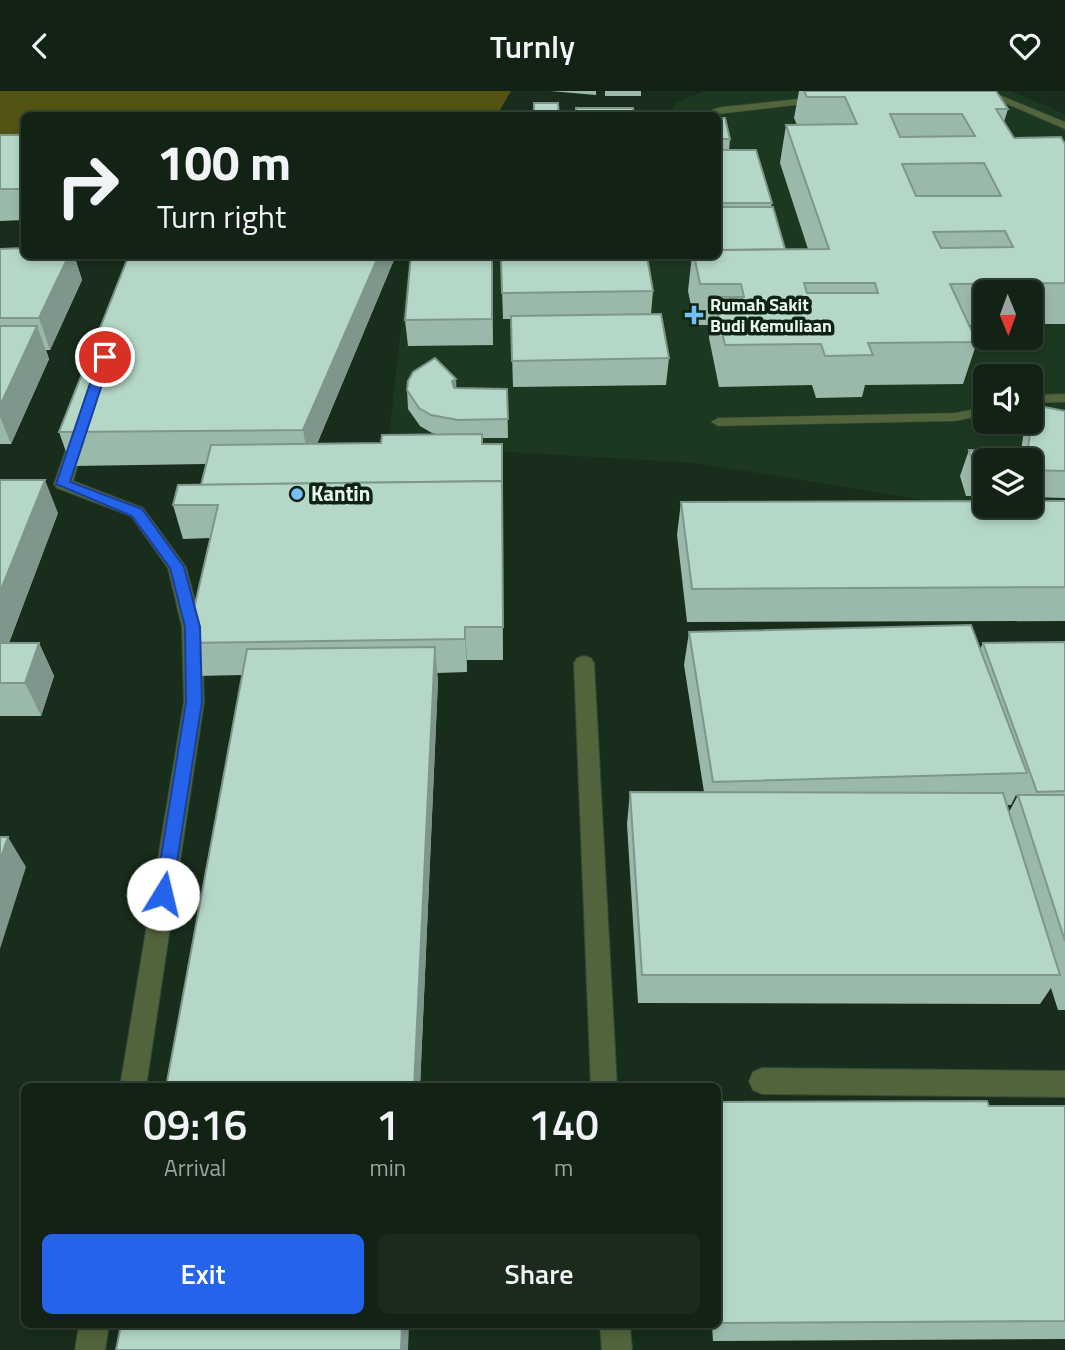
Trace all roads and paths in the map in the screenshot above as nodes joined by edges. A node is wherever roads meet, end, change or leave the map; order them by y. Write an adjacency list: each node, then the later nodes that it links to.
1 (982, 91): 3 (lane)
2 (969, 97): 3 (lane)
3 (996, 97): 6 (lane)
4 (835, 98): 5 (lane)
5 (712, 112)
6 (1065, 126)
7 (1065, 398): 8 (lane)
8 (1043, 399)
9 (973, 413): 11 (lane)
10 (84, 421): 14 (street)
11 (718, 422)
12 (584, 663): 15 (street)
13 (762, 1081): 16 (street)
14 (133, 1083)
15 (604, 1083)
16 (1065, 1084)
17 (94, 1328): 19 (street)
18 (615, 1328): 20 (street)
19 (90, 1350)
20 (617, 1350)

